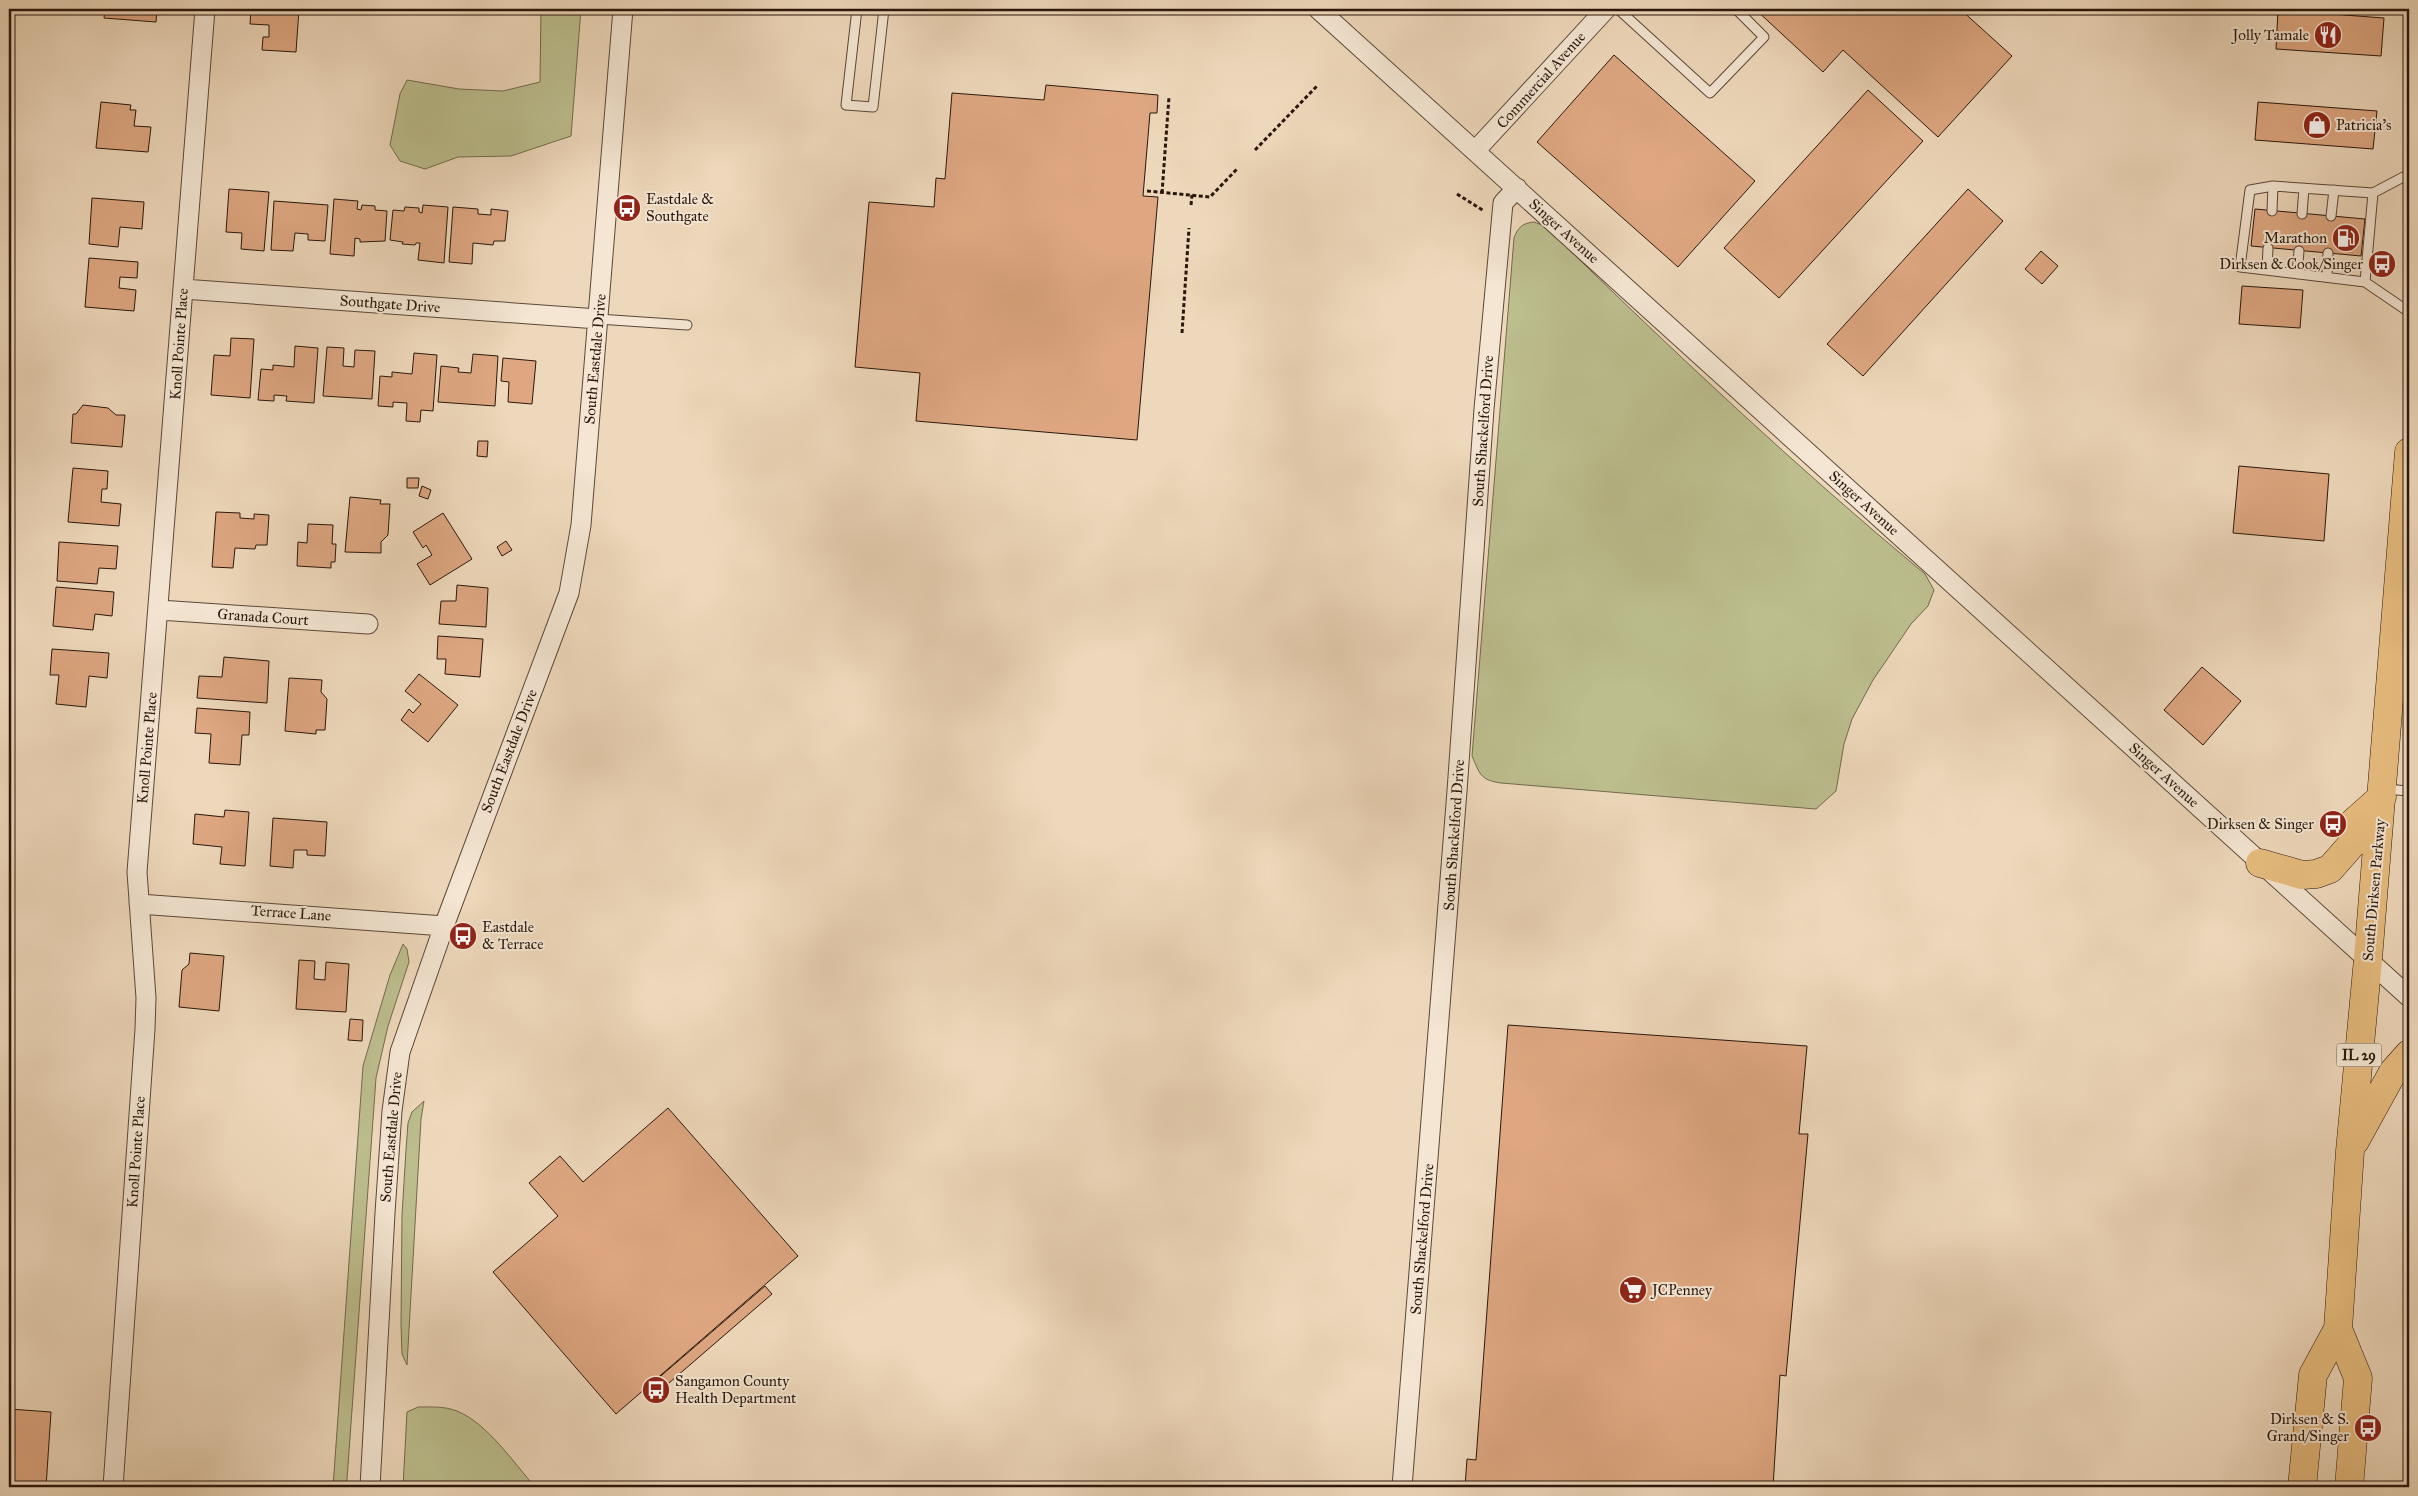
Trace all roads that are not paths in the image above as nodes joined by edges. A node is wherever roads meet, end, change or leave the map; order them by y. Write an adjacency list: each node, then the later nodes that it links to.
1 (205, 9): 26 (street, Knoll Pointe Place)
2 (624, 9): 28 (street, South Eastdale Drive)
3 (857, 9): 4 (lane)
4 (884, 9)
5 (1318, 9): 9 (street, Singer Avenue)
6 (1606, 9): 9 (street, Commercial Avenue)
7 (1618, 9): 8 (lane)
8 (1736, 9)
9 (1475, 151): 12 (street, Singer Avenue)
10 (2409, 174): 15 (lane)
11 (2273, 186): 13 (lane); 16 (lane); 22 (lane)
12 (1517, 188): 37 (street, Singer Avenue); 47 (street, South Shackelford Drive)
13 (2304, 188): 14 (lane); 17 (lane)
14 (2334, 190): 15 (lane); 18 (lane)
15 (2373, 193): 25 (lane)
16 (2272, 211)
17 (2302, 214)
18 (2331, 216)
19 (2268, 248): 22 (lane)
20 (2298, 251): 23 (lane)
21 (2328, 253): 24 (lane)
22 (2267, 270): 23 (lane)
23 (2296, 274): 24 (lane)
24 (2326, 277): 25 (lane)
25 (2365, 282): 27 (lane)
26 (183, 290): 28 (street, Southgate Drive); 33 (street, Knoll Pointe Place)
27 (2409, 312)
28 (598, 319): 29 (lane); 39 (street, South Eastdale Drive)
29 (686, 325)
30 (2409, 452): 31 (main road, South Dirksen Parkway / IL 29)
31 (2407, 518): 32 (main road, South Dirksen Parkway / IL 29)
32 (2403, 609): 36 (main road, South Dirksen Parkway / IL 29)
33 (159, 610): 34 (street, Granada Court); 38 (street, Knoll Pointe Place)
34 (368, 624)
35 (2409, 792): 36 (lane)
36 (2382, 793): 37 (main road); 40 (main road, South Dirksen Parkway / IL 29)
37 (2260, 863): 40 (street, Singer Avenue)
38 (139, 904): 39 (street, Terrace Lane); 45 (street, Knoll Pointe Place)
39 (444, 926): 46 (street, South Eastdale Drive)
40 (2368, 959): 41 (street, Singer Avenue); 43 (main road, South Dirksen Parkway / IL 29)
41 (2409, 998)
42 (2409, 1054): 43 (main road)
43 (2350, 1151): 44 (main road, South Dirksen Parkway / IL 29)
44 (2338, 1329): 48 (main road, South Dirksen Parkway / IL 29); 49 (main road, South Dirksen Parkway / IL 29)
45 (114, 1487)
46 (370, 1487)
47 (1402, 1487)
48 (2302, 1487)
49 (2349, 1487)

